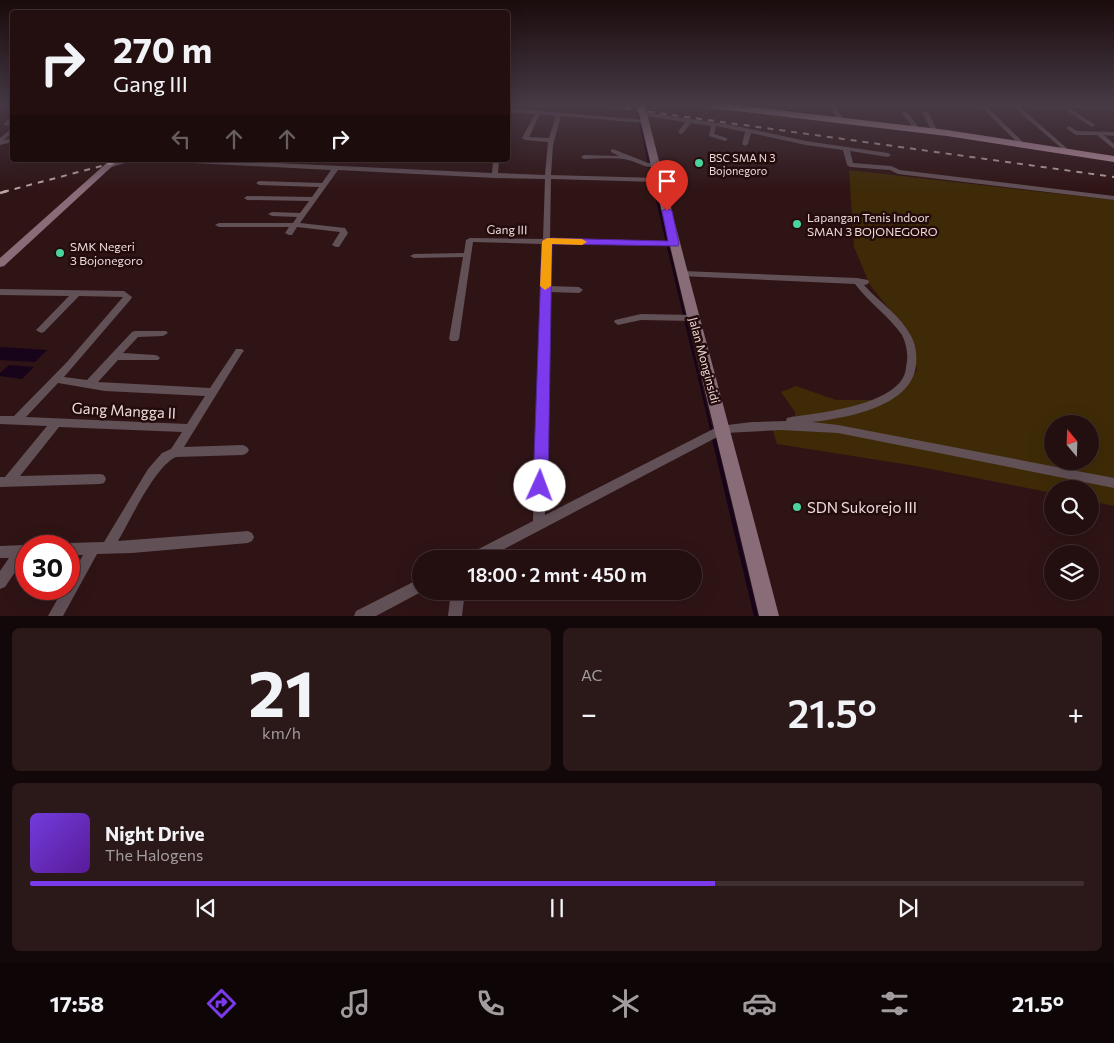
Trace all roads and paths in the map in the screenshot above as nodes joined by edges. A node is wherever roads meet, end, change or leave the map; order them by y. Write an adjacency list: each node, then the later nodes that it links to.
1 (527, 134): 12 (street)
2 (553, 134): 12 (street)
3 (645, 134): 28 (main road, Jalan Monginsidi)
4 (711, 134): 11 (street)
5 (747, 134): 13 (street)
6 (763, 134): 16 (street)
7 (947, 134): 14 (highway)
8 (1011, 134): 14 (street)
9 (1047, 134): 18 (street)
10 (1099, 134): 15 (street)
11 (725, 139)
12 (551, 140): 33 (street)
13 (745, 144)
14 (1023, 145): 18 (highway)
15 (1114, 147)
16 (846, 149): 19 (street); 30 (street)
17 (613, 151): 22 (street)
18 (1068, 152): 23 (highway)
19 (871, 153): 20 (street); 30 (street)
20 (888, 155)
21 (584, 157): 22 (street)
22 (630, 158): 28 (street)
23 (1114, 159)
24 (112, 162): 48 (main road)
25 (223, 162): 29 (street)
26 (323, 162): 29 (street)
27 (496, 162): 32 (street)
28 (651, 165): 34 (main road, Jalan Monginsidi)
29 (319, 167): 31 (street)
30 (878, 167): 38 (street)
31 (336, 168): 32 (street); 36 (street)
32 (495, 176): 33 (street)
33 (548, 178): 34 (street); 45 (street)
34 (655, 180): 46 (main road, Jalan Monginsidi)
35 (259, 183): 36 (street)
36 (323, 185): 39 (street)
37 (247, 198): 39 (street)
38 (1114, 198)
39 (312, 199): 41 (street)
40 (272, 214): 41 (street)
41 (302, 215): 43 (street)
42 (219, 225): 43 (street)
43 (294, 225): 44 (street); 47 (street)
44 (289, 233)
45 (547, 241): 46 (street, Gang III); 50 (street, Gang III); 54 (street)
46 (670, 244): 52 (main road, Jalan Monginsidi)
47 (336, 245)
48 (5, 256): 51 (main road)
49 (414, 256): 50 (street)
50 (466, 256): 62 (street, Gang III)
51 (0, 264)
52 (683, 274): 53 (street); 58 (main road, Jalan Monginsidi)
53 (861, 282): 72 (street)
54 (545, 289): 55 (street); 80 (street)
55 (579, 290)
56 (0, 292): 57 (street)
57 (77, 293): 60 (street); 66 (street)
58 (688, 318): 59 (street); 74 (main road, Jalan Monginsidi)
59 (618, 322)
60 (41, 330)
61 (164, 333): 64 (street)
62 (454, 339)
63 (239, 351): 68 (street)
64 (115, 356): 65 (street); 67 (street)
65 (155, 358)
66 (55, 379): 67 (street); 70 (street)
67 (89, 385): 68 (street)
68 (212, 392): 73 (street)
69 (0, 420): 70 (street, Gang Mangga II)
70 (17, 420): 71 (street, Gang Mangga II)
71 (57, 422): 73 (street, Gang Mangga II); 78 (street)
72 (750, 426): 74 (street); 79 (street)
73 (190, 428): 76 (street, Gang Mangga II)
74 (716, 432): 80 (street); 94 (main road, Jalan Monginsidi)
75 (242, 450): 76 (street)
76 (175, 452): 82 (street, Gang Mangga II)
77 (100, 479): 78 (street)
78 (4, 482)
79 (1114, 483)
80 (539, 525): 84 (street)
81 (248, 537): 82 (street)
82 (100, 548): 83 (street); 91 (street, Gang Mangga II)
83 (80, 549)
84 (490, 550)
85 (15, 551): 86 (street)
86 (0, 552)
87 (15, 562): 88 (street)
88 (0, 582)
89 (412, 589): 92 (street)
90 (457, 600): 93 (street)
91 (55, 616)
92 (361, 616)
93 (455, 616)
94 (769, 616)

